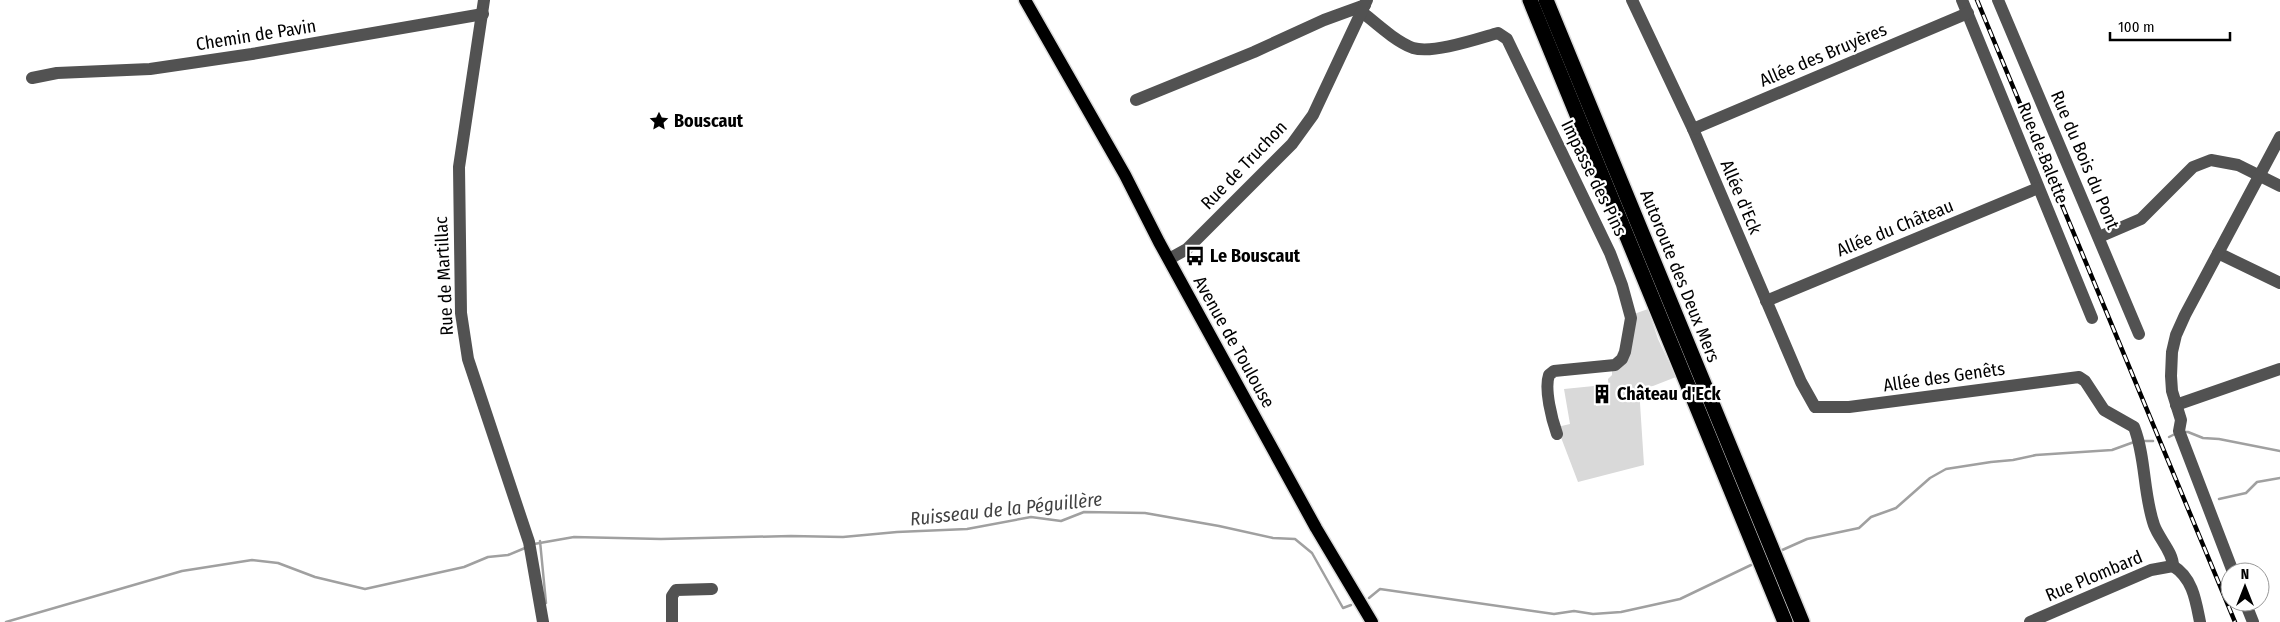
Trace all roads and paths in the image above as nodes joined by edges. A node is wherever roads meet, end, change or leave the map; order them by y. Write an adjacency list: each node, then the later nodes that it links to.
1 (484, 0): 10 (street, Rue de Martillac)
2 (1025, 0): 20 (main road, Avenue de Toulouse)
3 (1530, 0): 35 (highway, Autoroute des Deux Mers)
4 (1546, 0): 36 (highway, Autoroute des Deux Mers)
5 (1632, 0): 13 (street, Allée d'Eck)
6 (1962, 0): 9 (street, Rue de Balette)
7 (1998, 0): 18 (street, Rue du Bois du Pont)
8 (1365, 6): 12 (street); 20 (street, Rue de Truchon); 28 (street, Impasse des Pins)
9 (1968, 13): 13 (street, Allée des Bruyères); 17 (street, Rue de Balette)
10 (483, 14): 11 (street, Chemin de Pavin); 32 (street, Rue de Martillac)
11 (32, 78)
12 (1136, 100)
13 (1693, 129): 22 (street, Allée d'Eck)
14 (2280, 137): 15 (street)
15 (2259, 175): 16 (street); 18 (street); 19 (street)
16 (2280, 186)
17 (2038, 188): 22 (street, Allée du Château); 23 (street, Rue de Balette)
18 (2099, 237): 24 (street, Rue du Bois du Pont)
19 (2218, 253): 21 (street); 26 (street)
20 (1169, 259): 34 (main road, Avenue de Toulouse)
21 (2280, 283)
22 (1766, 301): 27 (street, Allée d'Eck)
23 (2092, 318)
24 (2139, 334)
25 (2280, 369): 26 (street)
26 (2176, 405): 29 (street)
27 (1815, 407): 30 (street, Allée des Genêts)
28 (1557, 434)
29 (2229, 562)
30 (2172, 566): 37 (street, Rue Plombard); 38 (street)
31 (712, 589): 33 (street)
32 (543, 622)
33 (672, 622)
34 (1372, 622)
35 (1785, 622)
36 (1802, 622)
37 (2030, 622)
38 (2200, 622)

